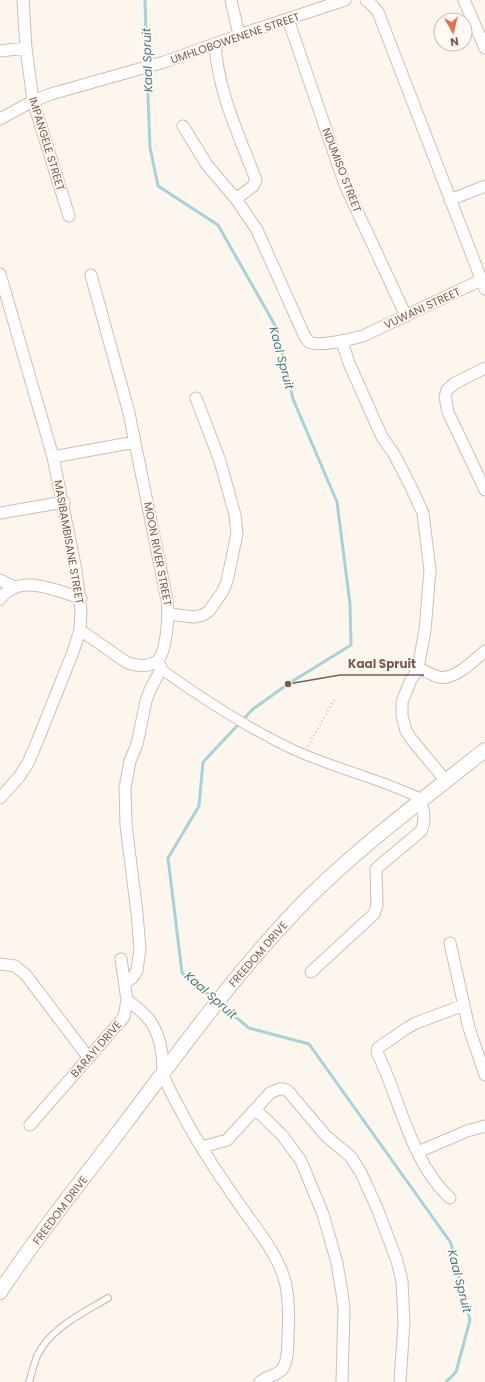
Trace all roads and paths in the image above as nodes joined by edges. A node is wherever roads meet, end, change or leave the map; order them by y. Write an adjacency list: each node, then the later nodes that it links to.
1 (23, 0): 9 (street, IMPANGELE STREET)
2 (231, 0): 7 (street)
3 (345, 0): 6 (street, UMHLOBOWENENE STREET)
4 (366, 0): 17 (street)
5 (464, 0): 10 (street)
6 (288, 19): 7 (street, UMHLOBOWENENE STREET); 22 (street, NDUMISO STREET)
7 (239, 35): 8 (street, UMHLOBOWENENE STREET)
8 (215, 44): 12 (street, UMHLOBOWENENE STREET); 16 (street)
9 (26, 48): 11 (street); 12 (street, IMPANGELE STREET)
10 (485, 48)
11 (0, 51)
12 (33, 101): 13 (street, UMHLOBOWENENE STREET); 18 (street, IMPANGELE STREET)
13 (0, 119)
14 (183, 126): 16 (street, VUWANI STREET)
15 (485, 186): 17 (street)
16 (236, 199): 23 (street, VUWANI STREET)
17 (450, 200): 21 (street)
18 (69, 216)
19 (0, 274): 27 (street, MASIBAMBISANE STREET)
20 (91, 275): 26 (street, MOON RIVER STREET)
21 (483, 284): 22 (street, VUWANI STREET)
22 (406, 316): 23 (street, VUWANI STREET)
23 (346, 341): 39 (street)
24 (485, 368): 28 (street)
25 (196, 398): 35 (street)
26 (135, 442): 27 (street); 35 (street, MOON RIVER STREET)
27 (53, 457): 29 (street, MASIBAMBISANE STREET)
28 (485, 490)
29 (64, 502): 30 (street); 33 (street, MASIBAMBISANE STREET)
30 (0, 513)
31 (0, 580): 32 (street)
32 (14, 588): 33 (street); 34 (street)
33 (81, 598): 36 (street, MASIBAMBISANE STREET)
34 (0, 599)
35 (169, 614): 38 (street, MOON RIVER STREET)
36 (80, 630): 38 (street); 44 (street, MASIBAMBISANE STREET)
37 (485, 651): 39 (street)
38 (159, 665): 42 (street); 50 (street, MOON RIVER STREET)
39 (418, 668): 43 (street)
40 (335, 698): 42 (path)
41 (485, 750): 43 (street, FREEDOM DRIVE)
42 (304, 754): 45 (street)
43 (446, 781): 45 (street, FREEDOM DRIVE)
44 (0, 798)
45 (421, 800): 49 (street); 54 (street, FREEDOM DRIVE)
46 (450, 943): 52 (street)
47 (121, 959): 50 (street, BARAYI DRIVE)
48 (0, 964): 53 (street)
49 (311, 972)
50 (125, 983): 51 (street, BARAYI DRIVE)
51 (127, 1000): 53 (street, BARAYI DRIVE); 54 (street)
52 (464, 1005): 55 (street); 60 (street)
53 (88, 1057): 57 (street, BARAYI DRIVE)
54 (163, 1073): 59 (street); 62 (street, FREEDOM DRIVE)
55 (485, 1075)
56 (256, 1110): 59 (street); 66 (street); 67 (street)
57 (30, 1125)
58 (485, 1126): 60 (street)
59 (202, 1147): 65 (street)
60 (418, 1152): 61 (street)
61 (450, 1198)
62 (0, 1292)
63 (108, 1298): 64 (lane)
64 (29, 1382)
65 (260, 1382)
66 (342, 1382)
67 (400, 1382)

